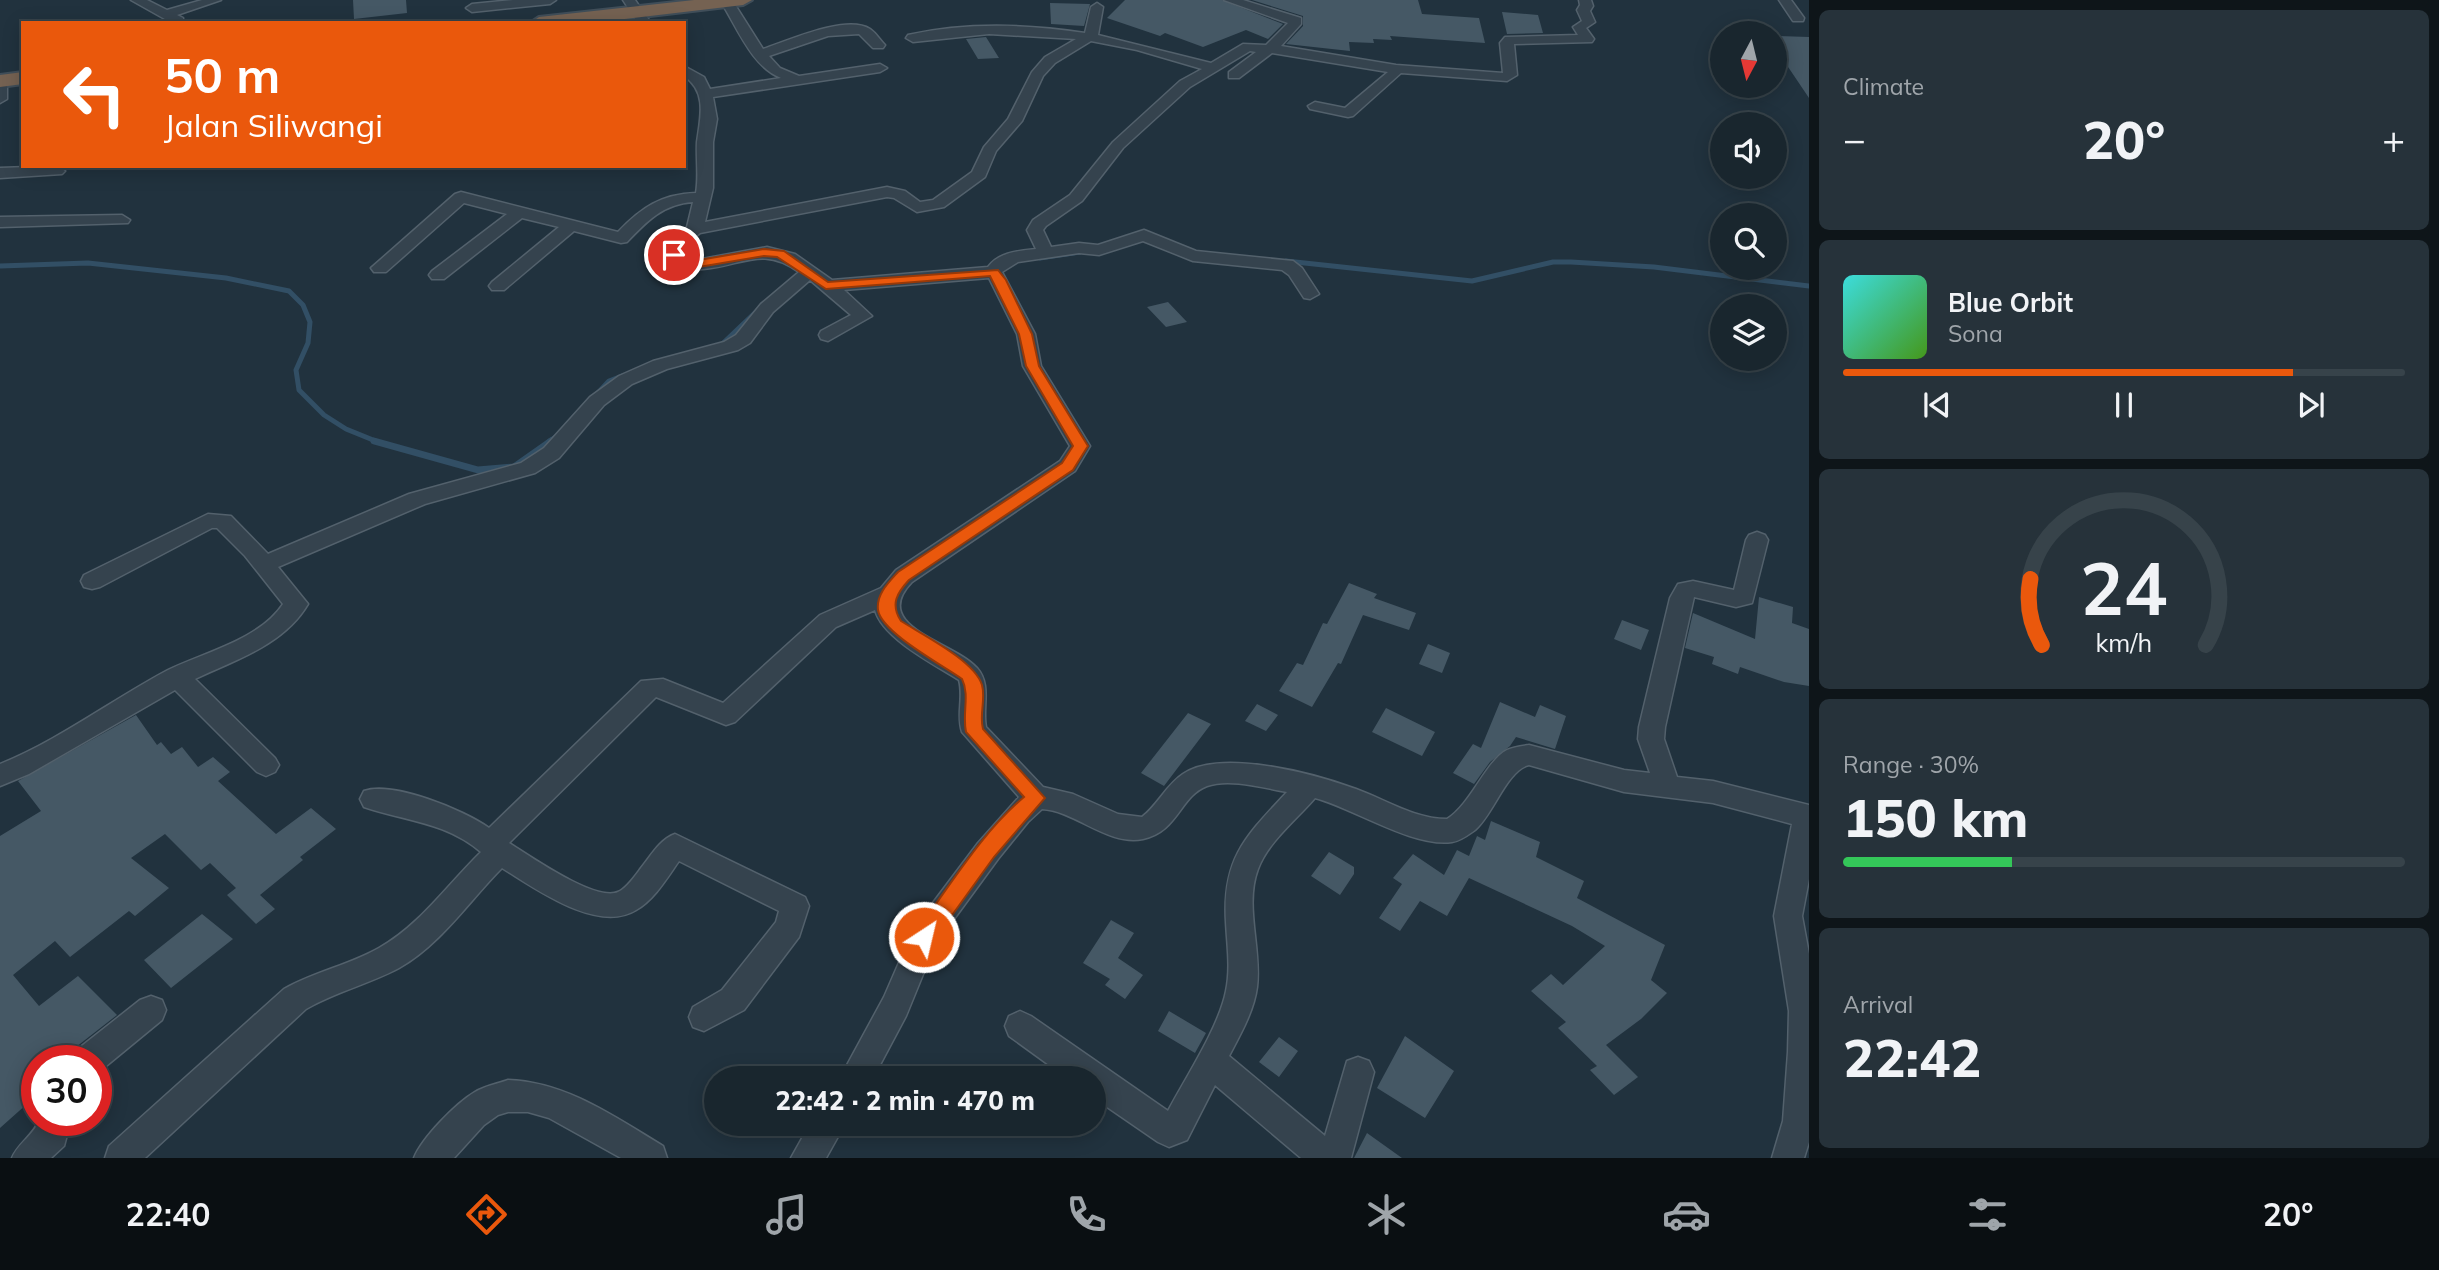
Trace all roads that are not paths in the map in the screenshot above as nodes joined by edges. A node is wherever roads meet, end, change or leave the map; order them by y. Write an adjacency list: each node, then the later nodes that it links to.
1 (137, 0): 11 (street)
2 (215, 0): 11 (street)
3 (550, 0): 9 (street)
4 (1230, 0): 19 (street)
5 (1585, 0): 23 (street)
6 (1785, 0): 12 (street)
7 (735, 1): 10 (highway); 20 (street)
8 (1097, 7): 16 (street)
9 (471, 10)
10 (637, 11): 13 (highway)
11 (165, 15): 14 (street)
12 (1798, 18)
13 (610, 19): 15 (highway)
14 (177, 21)
15 (574, 21)
16 (1091, 36): 17 (street); 21 (street); 39 (street)
17 (913, 38)
18 (878, 45): 20 (street)
19 (1271, 48): 21 (street); 23 (street); 25 (street)
20 (760, 54): 27 (street)
21 (1210, 66): 41 (street)
22 (880, 68): 27 (street)
23 (1396, 69): 31 (street)
24 (686, 71): 29 (street)
25 (1234, 75)
26 (21, 78): 28 (highway)
27 (797, 80): 29 (street)
28 (0, 83): 30 (street)
29 (705, 94): 34 (street)
30 (0, 100)
31 (1315, 106)
32 (57, 171): 33 (street)
33 (0, 173)
34 (703, 197): 38 (street); 39 (street)
35 (519, 212): 38 (street); 42 (street); 44 (street)
36 (122, 220): 37 (street)
37 (0, 222)
38 (571, 225): 46 (street)
39 (695, 229): 45 (street)
40 (1090, 250): 41 (street); 48 (street)
41 (1042, 254): 43 (street)
42 (380, 268)
43 (995, 274): 47 (street); 53 (street)
44 (438, 275)
45 (801, 278): 47 (street); 51 (street)
46 (498, 286)
47 (826, 286): 49 (street)
48 (1311, 294)
49 (828, 335)
50 (1757, 540): 58 (street)
51 (264, 564): 52 (street); 54 (street)
52 (92, 581)
53 (890, 594): 59 (street); 62 (street)
54 (177, 677): 55 (street); 56 (street)
55 (266, 765)
56 (0, 775)
57 (1309, 786): 58 (street); 59 (street); 67 (street)
58 (1667, 786): 61 (street)
59 (1036, 798): 68 (street)
60 (373, 799): 62 (street)
61 (1808, 816): 81 (street)
62 (496, 848): 64 (street); 75 (street)
63 (151, 1010): 66 (street)
64 (704, 1017)
65 (1020, 1026): 69 (street)
66 (108, 1045)
67 (1211, 1061): 71 (street); 79 (street)
68 (862, 1066)
69 (1076, 1066)
70 (1358, 1072): 80 (street)
71 (1106, 1087)
72 (50, 1136): 74 (street)
73 (821, 1136): 78 (street)
74 (28, 1158)
75 (121, 1158)
76 (430, 1158): 77 (street)
77 (651, 1158)
78 (807, 1158)
79 (1326, 1158)
80 (1335, 1158)
81 (1788, 1158)

